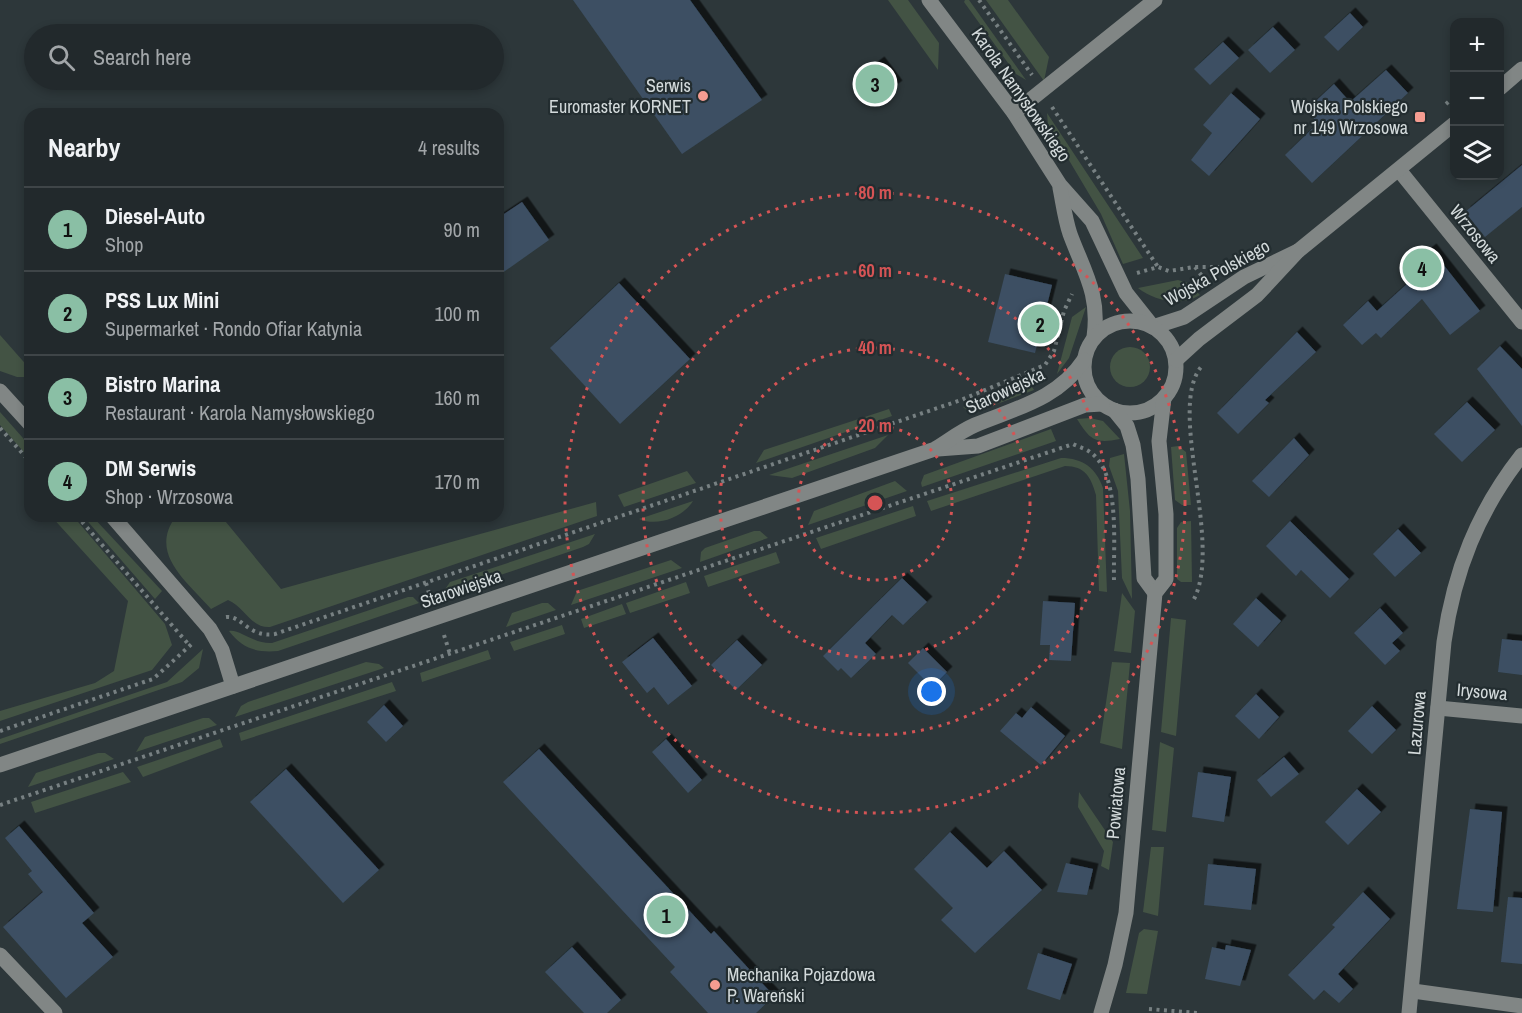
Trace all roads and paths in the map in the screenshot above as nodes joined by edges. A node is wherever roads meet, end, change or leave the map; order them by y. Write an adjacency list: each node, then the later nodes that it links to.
1 (929, 0): 7 (street, Karola Namysłowskiego)
2 (979, 0): 6 (path)
3 (1155, 0): 6 (street)
4 (1522, 69): 5 (street)
5 (1504, 85)
6 (1042, 92): 7 (street); 12 (path)
7 (1014, 113): 10 (street, Karola Namysłowskiego)
8 (1453, 126): 9 (street, Wojska Polskiego)
9 (1398, 170): 11 (street, Wojska Polskiego); 14 (street, Wrzosowa)
10 (1060, 185): 15 (street, Karola Namysłowskiego); 16 (street, Karola Namysłowskiego)
11 (1298, 251): 15 (street, Wojska Polskiego); 18 (street, Wojska Polskiego)
12 (1215, 268)
13 (1079, 292): 31 (path)
14 (1522, 322)
15 (1154, 327): 16 (street); 18 (street)
16 (1094, 337): 17 (street)
17 (1084, 360): 22 (street); 25 (street, Starowiejska)
18 (1176, 360): 21 (street)
19 (1196, 374): 34 (path)
20 (0, 391): 23 (street)
21 (1164, 398): 22 (street); 32 (street, Powiatowa)
22 (1108, 407): 25 (street, Starowiejska); 32 (street, Powiatowa)
23 (24, 417)
24 (0, 428): 26 (path)
25 (935, 449): 40 (street, Starowiejska)
26 (24, 455)
27 (1522, 455): 41 (street, Lazurowa)
28 (82, 522): 38 (path)
29 (117, 522): 40 (street)
30 (1113, 580): 39 (path)
31 (426, 583): 33 (path); 35 (path)
32 (1155, 593): 51 (street, Powiatowa)
33 (431, 599)
34 (1194, 599)
35 (221, 620)
36 (201, 636): 38 (path)
37 (444, 636): 39 (path)
38 (190, 646): 43 (path)
39 (450, 654): 45 (path)
40 (233, 686): 44 (street, Starowiejska)
41 (1438, 708): 42 (street, Irysowa); 47 (street, Lazurowa)
42 (1522, 716)
43 (0, 731)
44 (0, 765)
45 (0, 805)
46 (0, 955): 50 (street)
47 (1413, 991): 48 (street); 53 (street, Lazurowa)
48 (1522, 1006)
49 (1149, 1009): 52 (path)
50 (55, 1013)
51 (1101, 1013)
52 (1197, 1013)
53 (1409, 1013)

